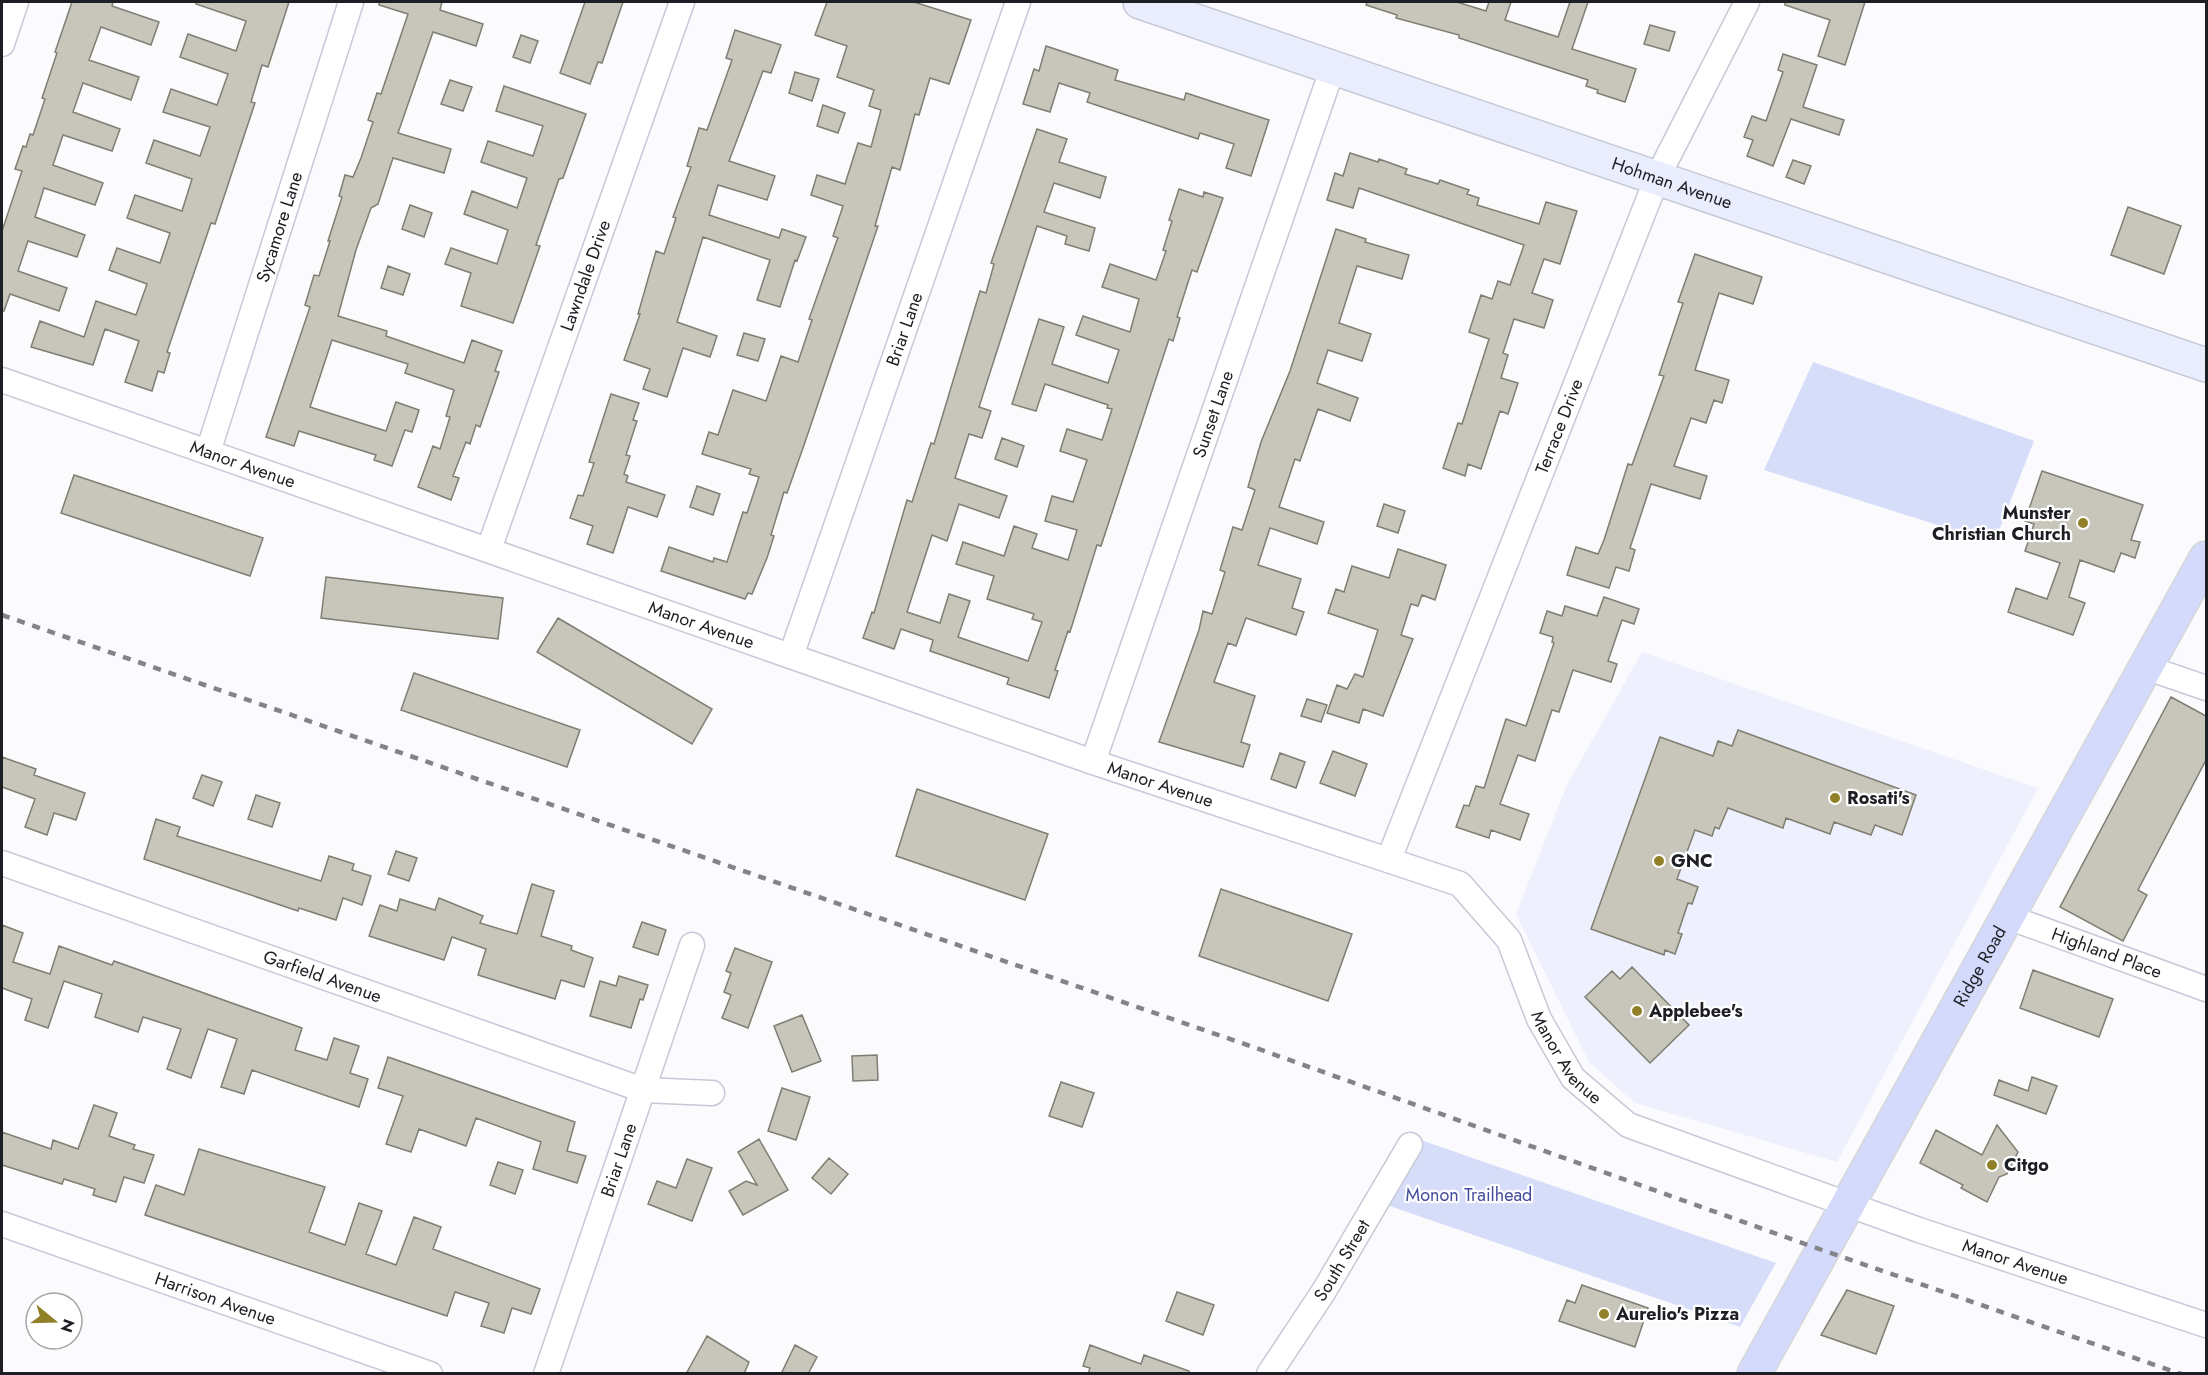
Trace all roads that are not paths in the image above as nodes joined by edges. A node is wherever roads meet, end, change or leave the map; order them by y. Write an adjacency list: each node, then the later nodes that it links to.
1 (16, 2): 7 (street)
2 (351, 2): 12 (street, Sycamore Lane)
3 (682, 2): 13 (street, Lawndale Drive)
4 (1018, 2): 15 (street, Briar Lane)
5 (1140, 2): 8 (street, Hohman Avenue)
6 (1747, 2): 9 (street, Terrace Drive)
7 (2, 44)
8 (1333, 67): 9 (street, Hohman Avenue); 18 (street, Sunset Lane)
9 (1657, 178): 10 (street, Hohman Avenue); 19 (street, Terrace Drive)
10 (2206, 365)
11 (2, 380): 12 (street, Manor Avenue)
12 (208, 452): 13 (street, Manor Avenue)
13 (489, 549): 15 (street, Manor Avenue)
14 (2206, 558): 16 (main road, Ridge Road)
15 (791, 656): 18 (street, Manor Avenue)
16 (2145, 667): 17 (street); 21 (main road, Ridge Road)
17 (2206, 688)
18 (1093, 762): 19 (street, Manor Avenue)
19 (1389, 859): 27 (street, Manor Avenue)
20 (2, 863): 24 (street, Garfield Avenue)
21 (2008, 917): 23 (street, Highland Place); 27 (main road, Ridge Road)
22 (692, 945): 24 (street, Briar Lane)
23 (2206, 989)
24 (643, 1090): 25 (street, Garfield Avenue); 31 (street, Briar Lane)
25 (712, 1093)
26 (1410, 1145): 32 (street, South Street)
27 (1847, 1204): 29 (street, Manor Avenue); 33 (main road, Ridge Road)
28 (2, 1224): 30 (street, Harrison Avenue)
29 (2206, 1325)
30 (430, 1374)
31 (546, 1374)
32 (1269, 1374)
33 (1754, 1374)

